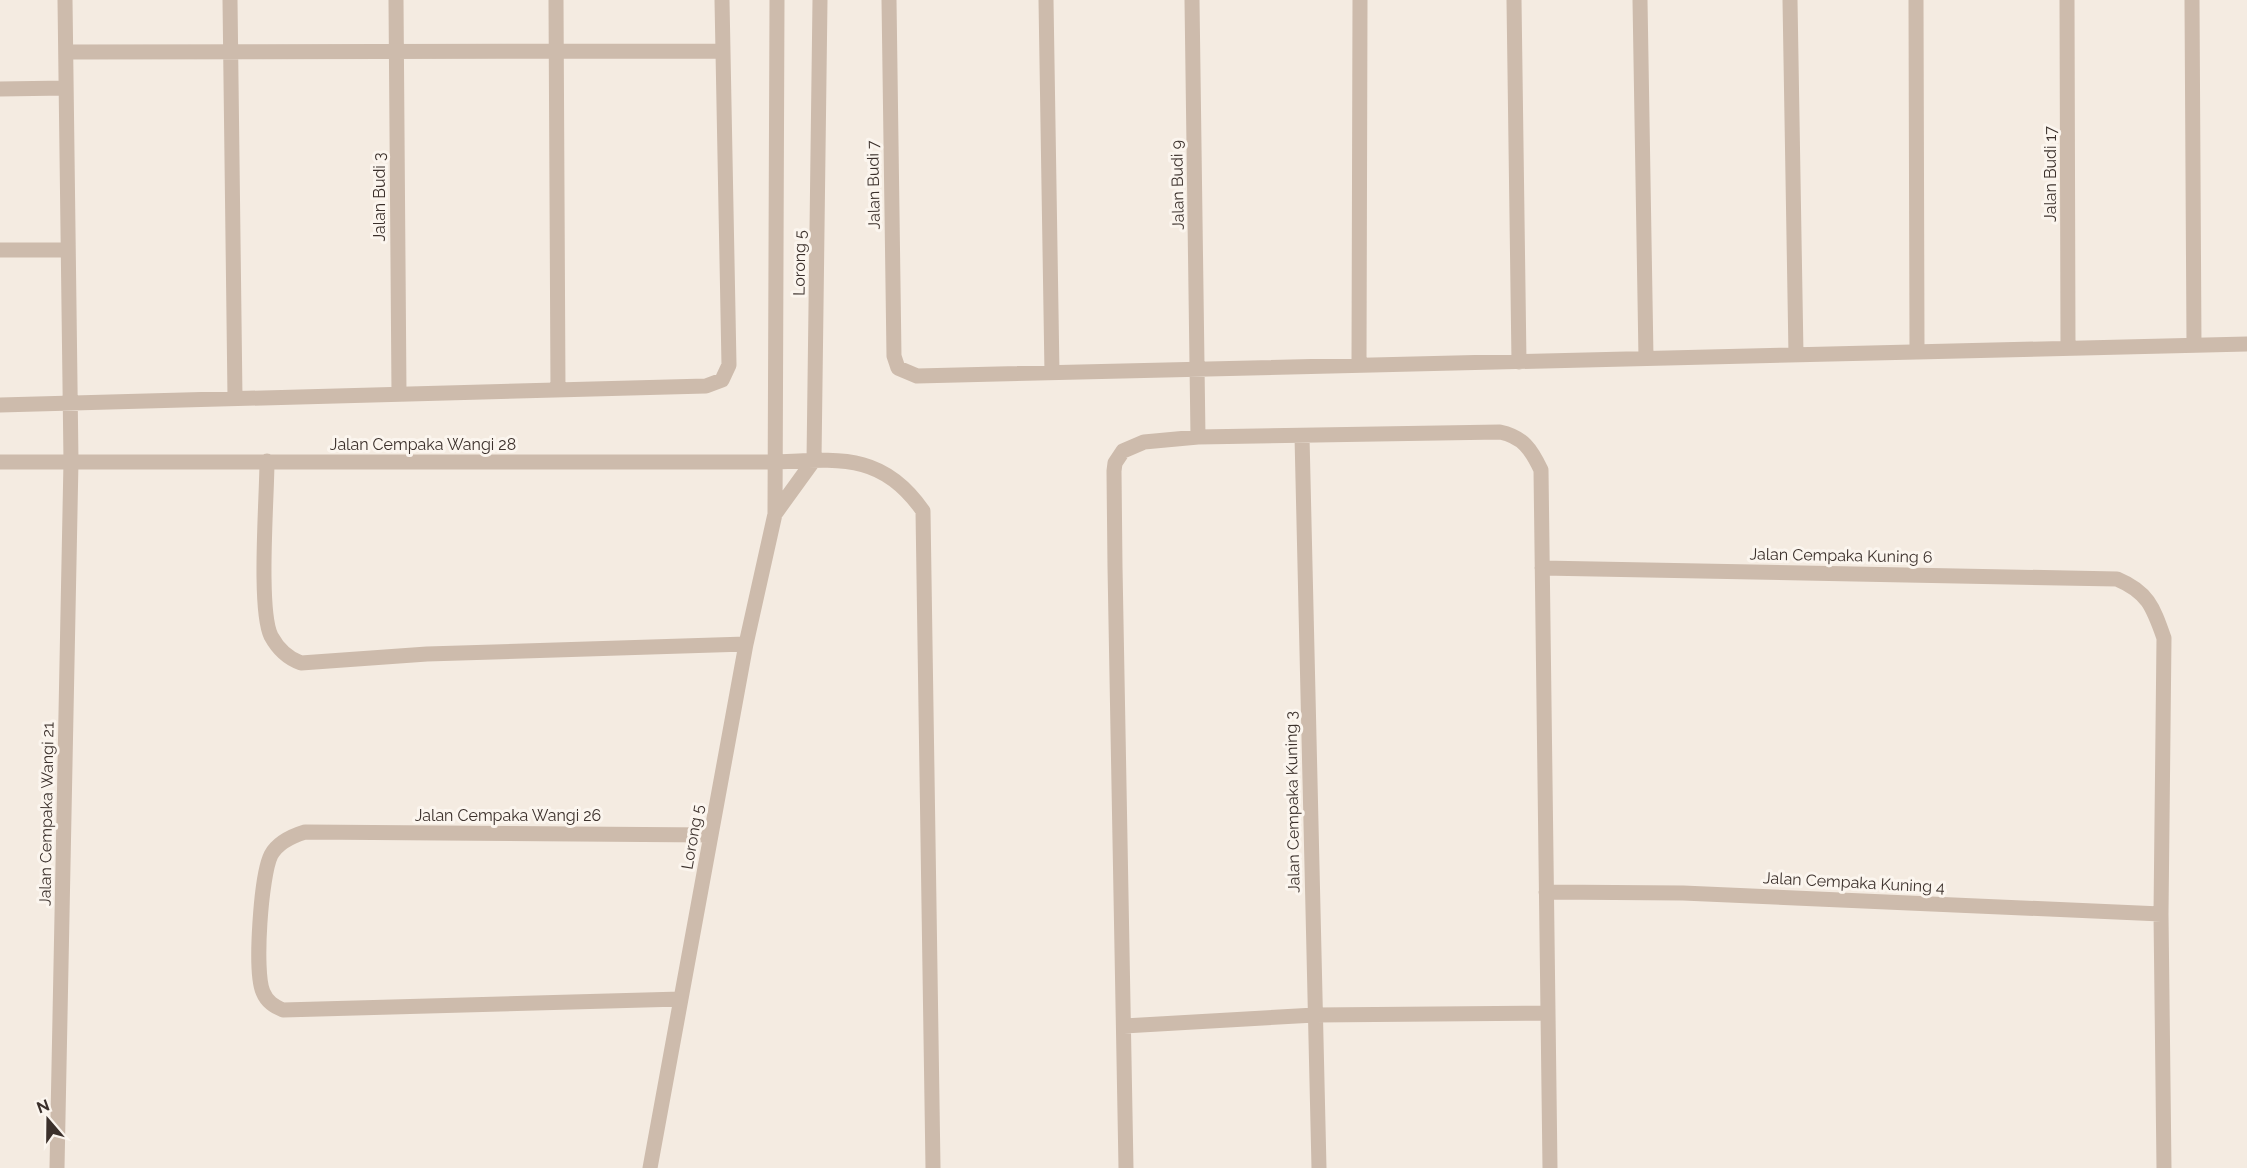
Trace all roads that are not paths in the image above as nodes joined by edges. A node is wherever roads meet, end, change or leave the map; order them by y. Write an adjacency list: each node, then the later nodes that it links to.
1 (65, 0): 20 (street, Jalan Cempaka Wangi 21)
2 (230, 0): 21 (street)
3 (396, 0): 22 (street, Jalan Budi 3)
4 (556, 0): 18 (street)
5 (722, 0): 19 (street)
6 (777, 0): 48 (street, Lorong 5)
7 (820, 0): 44 (street, Lorong 5)
8 (889, 0): 36 (street, Jalan Budi 7)
9 (1046, 0): 36 (street)
10 (1192, 0): 35 (street, Jalan Budi 9)
11 (1360, 0): 34 (street)
12 (1514, 0): 33 (street)
13 (1640, 0): 32 (street)
14 (1790, 0): 31 (street)
15 (1916, 0): 30 (street)
16 (2067, 0): 29 (street, Jalan Budi 17)
17 (2192, 0): 28 (street)
18 (556, 51): 19 (street); 22 (street); 37 (street)
19 (722, 51): 37 (street)
20 (66, 52): 21 (street); 23 (street, Jalan Cempaka Wangi 21)
21 (230, 52): 22 (street); 39 (street)
22 (396, 52): 38 (street, Jalan Budi 3)
23 (66, 88): 24 (street); 26 (street, Jalan Cempaka Wangi 21)
24 (0, 89)
25 (0, 250): 26 (street)
26 (68, 250): 40 (street, Jalan Cempaka Wangi 21)
27 (2247, 344): 28 (street)
28 (2194, 345): 29 (street)
29 (2068, 348): 30 (street)
30 (1917, 352): 31 (street)
31 (1797, 355): 32 (street)
32 (1646, 358): 33 (street)
33 (1519, 362): 34 (street)
34 (1359, 366): 35 (street)
35 (1198, 369): 36 (street); 43 (street, Jalan Budi 9)
36 (1052, 373)
37 (558, 390): 38 (street)
38 (399, 394): 39 (street)
39 (235, 398): 40 (street)
40 (70, 402): 41 (street); 45 (street, Jalan Cempaka Wangi 21)
41 (0, 405)
42 (1302, 436): 43 (street); 50 (street); 57 (street, Jalan Cempaka Kuning 3)
43 (1198, 437): 58 (street)
44 (814, 460): 48 (street, Jalan Cempaka Wangi 28); 49 (street, Lorong 5); 61 (street, Jalan Cempaka Wangi 28)
45 (71, 461): 46 (street, Jalan Cempaka Wangi 28); 47 (street, Jalan Cempaka Wangi 28); 59 (street, Jalan Cempaka Wangi 21)
46 (267, 461): 48 (street, Jalan Cempaka Wangi 28); 51 (street)
47 (0, 462)
48 (776, 462): 49 (street, Lorong 5)
49 (775, 514): 51 (street, Lorong 5)
50 (1542, 567): 53 (street); 54 (street, Jalan Cempaka Kuning 6)
51 (746, 644): 52 (street, Lorong 5)
52 (711, 835): 55 (street, Lorong 5); 55 (street, Jalan Cempaka Wangi 26)
53 (1546, 892): 54 (street, Jalan Cempaka Kuning 4); 56 (street)
54 (2161, 914): 65 (street)
55 (681, 999): 60 (street, Lorong 5)
56 (1548, 1013): 57 (street); 64 (street)
57 (1315, 1015): 58 (street); 63 (street, Jalan Cempaka Kuning 3)
58 (1124, 1026): 62 (street)
59 (57, 1168)
60 (650, 1168)
61 (933, 1168)
62 (1126, 1168)
63 (1319, 1168)
64 (1550, 1168)
65 (2164, 1168)

